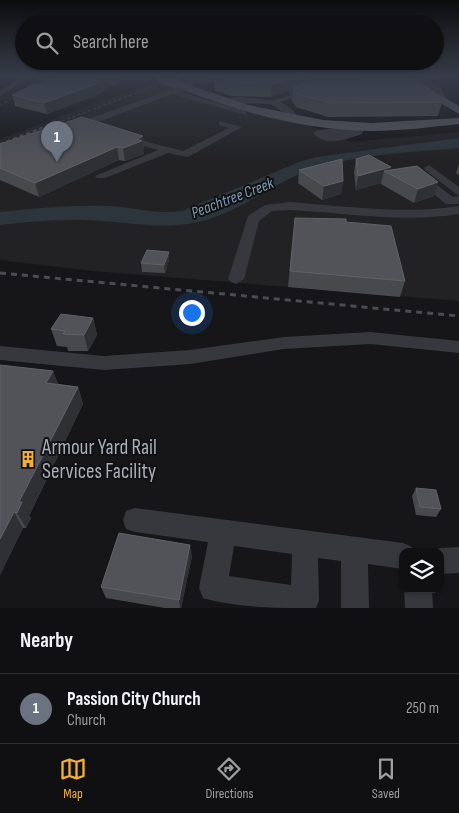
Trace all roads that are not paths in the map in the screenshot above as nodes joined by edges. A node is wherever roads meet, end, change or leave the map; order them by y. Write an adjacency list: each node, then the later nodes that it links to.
1 (134, 104): 10 (street)
2 (234, 104): 6 (street)
3 (235, 104): 6 (main road)
4 (281, 104): 8 (street)
5 (448, 104): 7 (main road)
6 (248, 110): 8 (main road); 12 (street)
7 (459, 111)
8 (294, 117): 9 (main road)
9 (459, 121)
10 (86, 124): 11 (street); 12 (street)
11 (67, 129)
12 (165, 151): 15 (street)
13 (430, 168): 16 (street)
14 (410, 170): 16 (street)
15 (100, 176)
16 (459, 201): 17 (street)
17 (236, 278)
18 (459, 347): 19 (street)
19 (0, 353)
20 (135, 520): 21 (street)
21 (223, 532): 22 (street); 22 (street)
22 (305, 543): 23 (street)
23 (354, 550): 24 (street); 28 (street)
24 (399, 556)
25 (459, 560): 26 (street)
26 (444, 561)
27 (418, 593): 29 (street)
28 (355, 608)
29 (419, 608)

